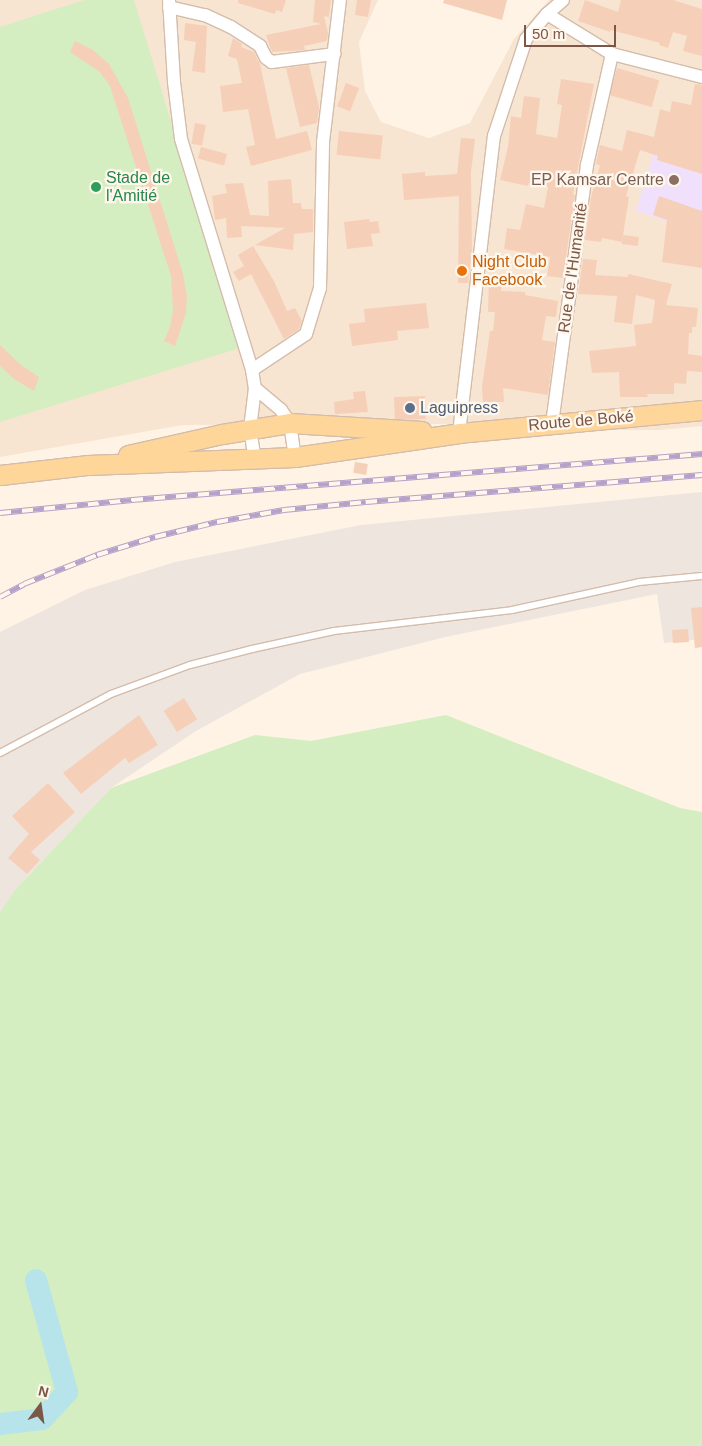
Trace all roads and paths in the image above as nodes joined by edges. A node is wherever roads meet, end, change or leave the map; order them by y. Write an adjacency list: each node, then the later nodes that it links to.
1 (340, 0): 5 (street)
2 (563, 0): 4 (street)
3 (169, 4): 5 (street); 8 (street)
4 (547, 14): 6 (street); 14 (street)
5 (334, 54): 8 (street)
6 (612, 54): 7 (street); 12 (street, Rue de l'Humanité)
7 (702, 76)
8 (252, 370): 9 (street)
9 (254, 388): 11 (street); 13 (street)
10 (702, 410): 12 (main road, Route de Boké)
11 (290, 423): 13 (main road); 14 (main road); 15 (street)
12 (552, 424): 14 (main road, Route de Boké)
13 (250, 428): 16 (street); 17 (main road)
14 (459, 433): 15 (main road)
15 (295, 457): 16 (main road)
16 (255, 460): 17 (main road)
17 (88, 464): 18 (main road)
18 (0, 475)
19 (702, 576): 20 (lane)
20 (0, 753)

